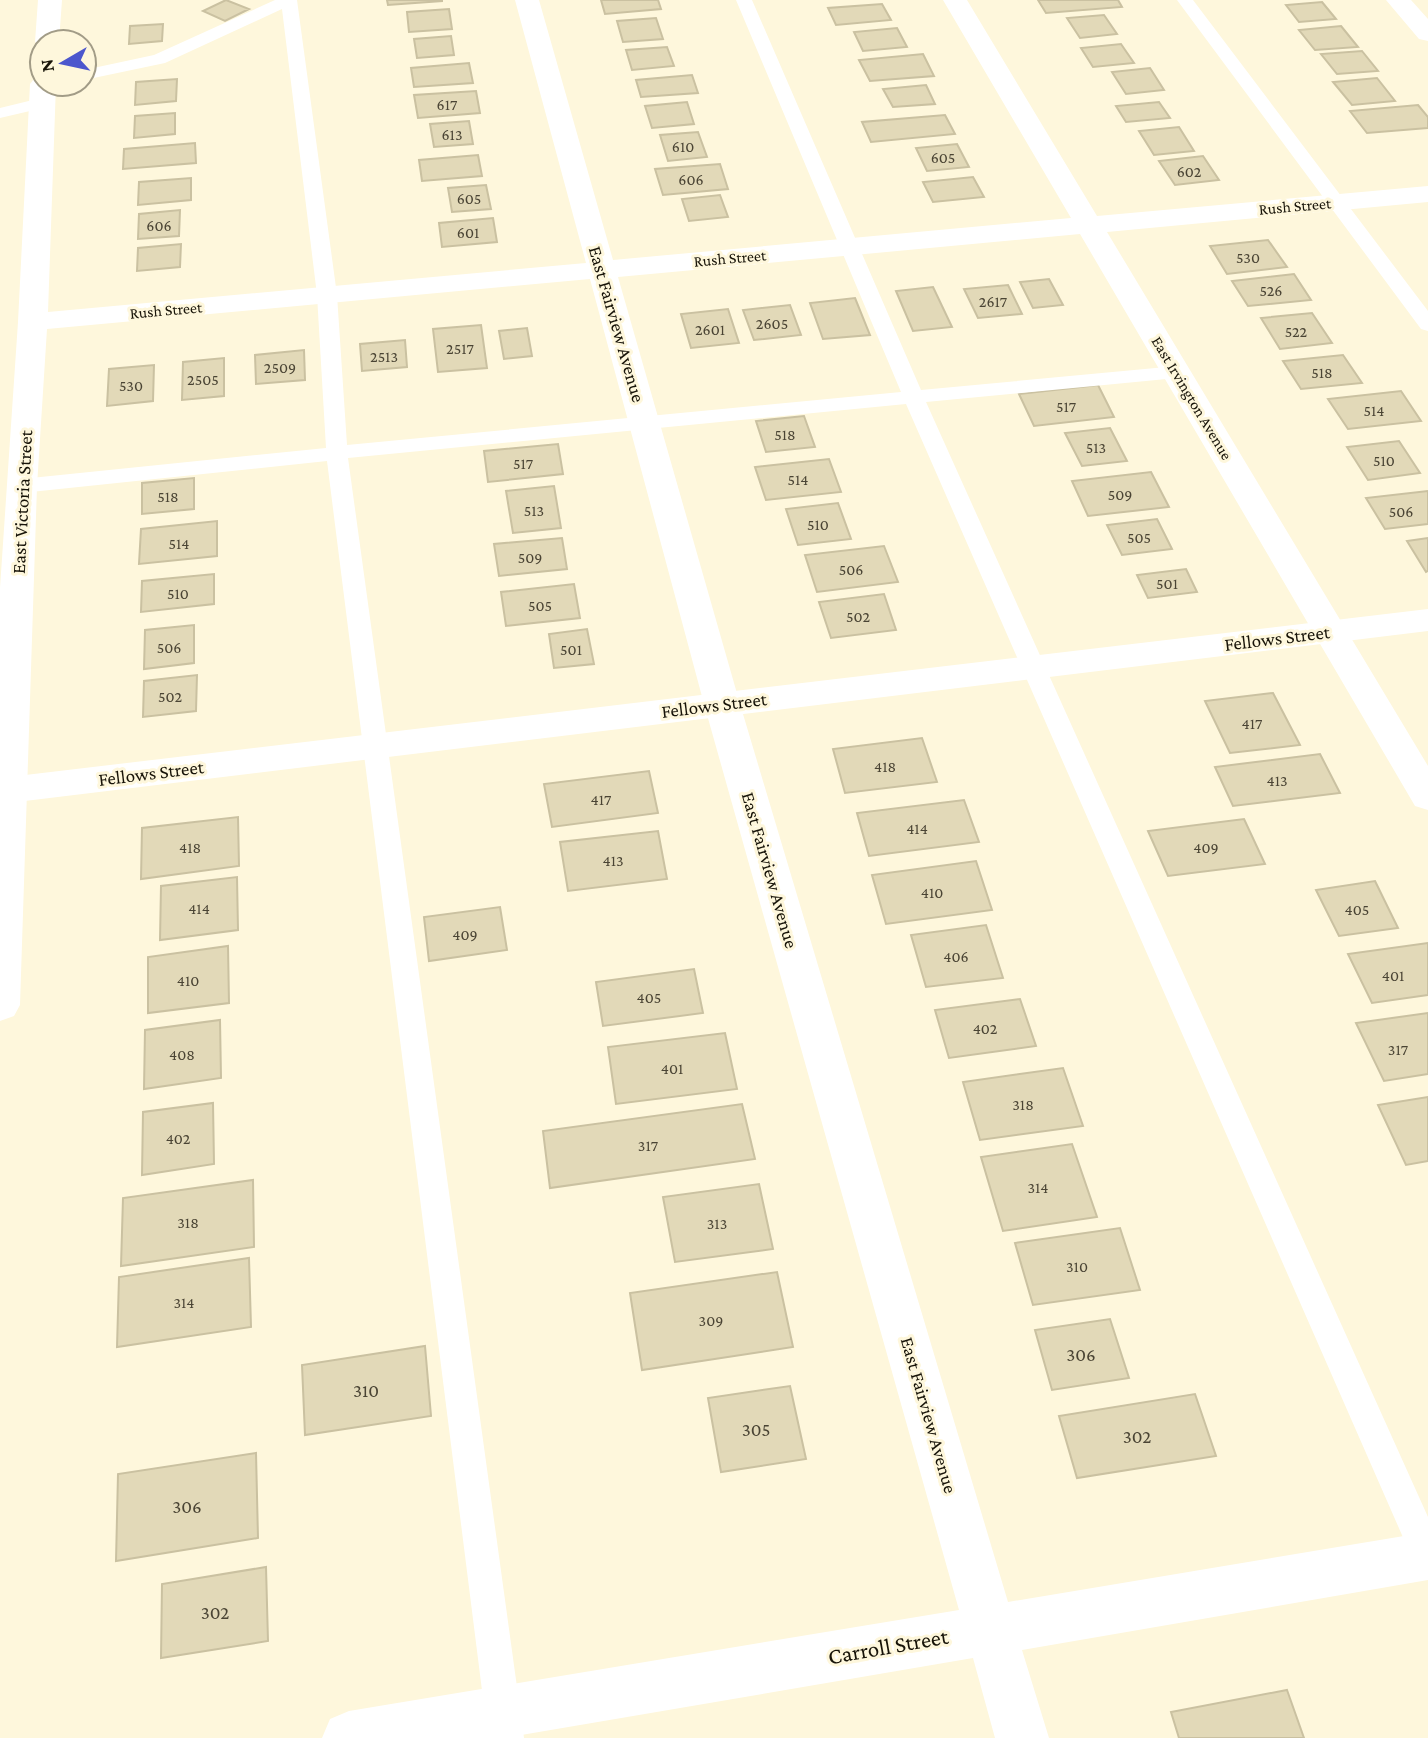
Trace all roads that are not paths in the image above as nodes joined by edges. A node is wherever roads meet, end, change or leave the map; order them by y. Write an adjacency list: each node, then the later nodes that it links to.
1 (50, 0): 8 (street)
2 (289, 0): 10 (lane); 19 (lane)
3 (527, 0): 18 (street, East Fairview Avenue)
4 (744, 0): 17 (lane)
5 (955, 0): 16 (street, East Irvington Avenue)
6 (1185, 0): 15 (lane)
7 (1398, 0): 9 (street)
8 (48, 28)
9 (1428, 34)
10 (98, 72)
11 (32, 98): 13 (lane)
12 (42, 98): 20 (street, East Victoria Street)
13 (0, 113)
14 (1428, 194): 15 (street, Rush Street)
15 (1336, 202): 16 (street, Rush Street); 21 (lane)
16 (1089, 225): 17 (street, Rush Street); 22 (street, East Irvington Avenue)
17 (851, 247): 18 (street, Rush Street); 23 (lane)
18 (602, 270): 19 (street, Rush Street); 24 (street, East Fairview Avenue)
19 (327, 295): 20 (street, Rush Street); 25 (lane)
20 (33, 322): 26 (street, East Victoria Street)
21 (1428, 325)
22 (1177, 372): 23 (lane); 28 (street, East Irvington Avenue)
23 (914, 398): 24 (lane); 29 (lane)
24 (645, 424): 25 (lane); 30 (street, East Fairview Avenue)
25 (337, 453): 26 (lane); 31 (lane)
26 (22, 486): 32 (street, East Victoria Street)
27 (1428, 620): 28 (street, Fellows Street)
28 (1331, 631): 29 (street, Fellows Street); 33 (street, East Irvington Avenue)
29 (1035, 667): 30 (street, Fellows Street); 35 (lane)
30 (722, 704): 31 (street, Fellows Street); 36 (street, East Fairview Avenue)
31 (377, 745): 32 (street, Fellows Street); 37 (lane)
32 (5, 790): 34 (street, East Victoria Street)
33 (1428, 797)
34 (0, 1004)
35 (1428, 1556): 36 (street, Carroll Street)
36 (991, 1629): 37 (street, Carroll Street); 39 (street, East Fairview Avenue)
37 (504, 1724): 38 (street, Carroll Street)
38 (349, 1738)
39 (1022, 1738)

